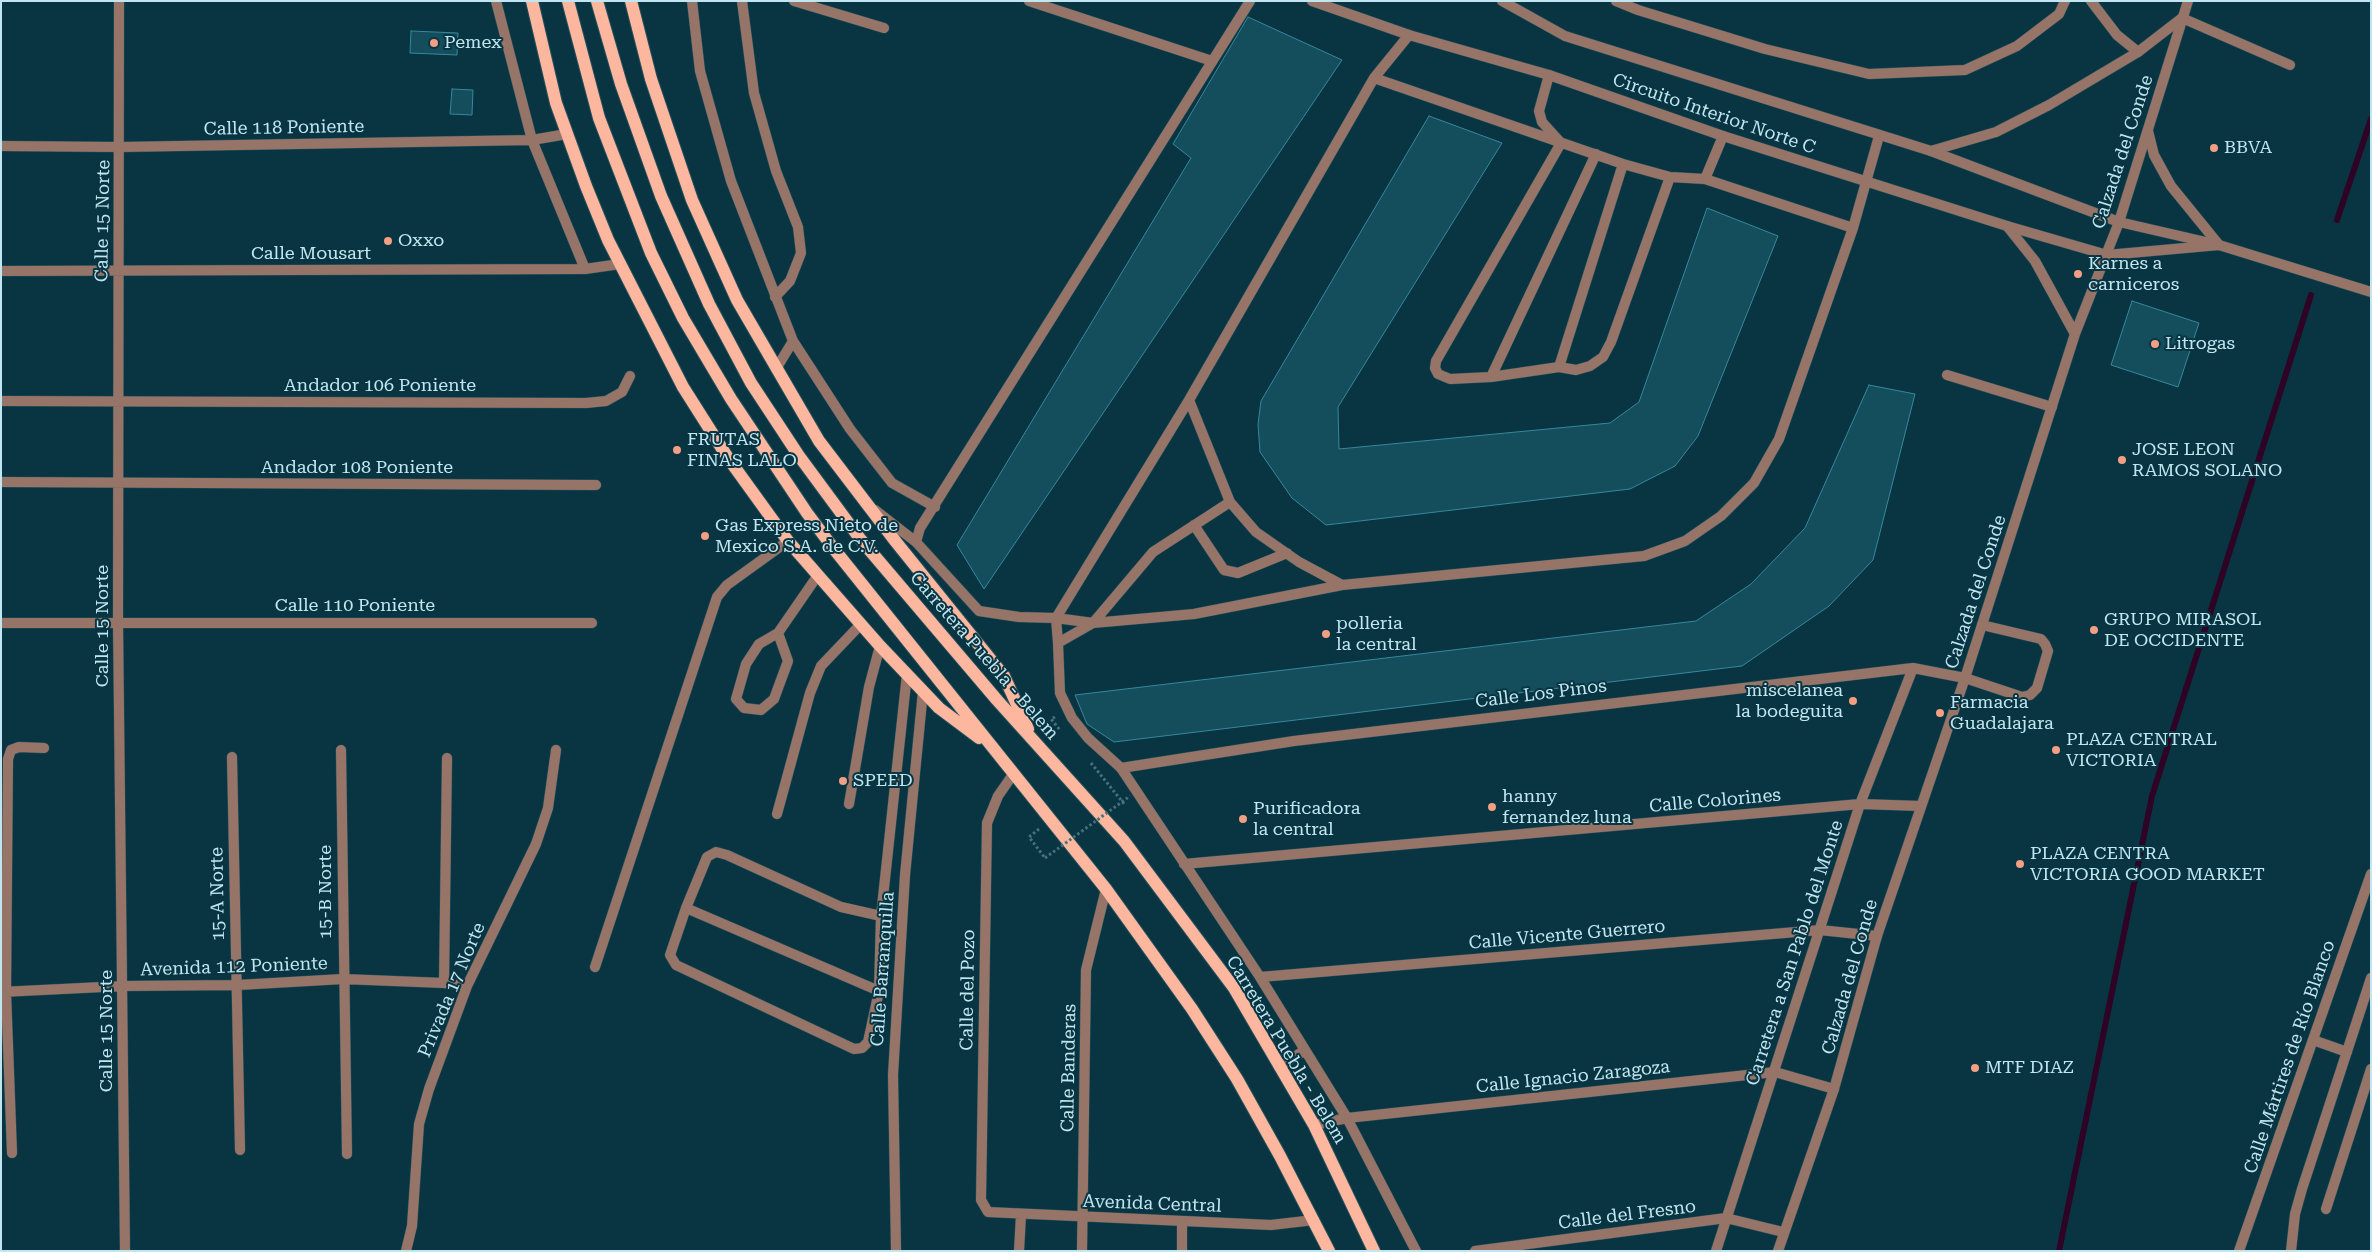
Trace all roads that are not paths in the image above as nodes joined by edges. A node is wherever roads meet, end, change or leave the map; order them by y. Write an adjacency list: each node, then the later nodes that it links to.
1 (119, 1): 33 (street, Calle 15 Norte)
2 (496, 1): 30 (street)
3 (532, 1): 27 (main road)
4 (568, 1): 89 (main road)
5 (597, 1): 88 (main road, Carretera Puebla - Belem)
6 (631, 1): 54 (main road)
7 (692, 1): 50 (street)
8 (742, 1): 50 (street)
9 (794, 1): 19 (street)
10 (1028, 1): 22 (street)
11 (1250, 1): 22 (street)
12 (1312, 1): 20 (street, Circuito Interior Norte C)
13 (1502, 1): 29 (street)
14 (1616, 1): 15 (street)
15 (2064, 1)
16 (2091, 1): 21 (street)
17 (2188, 1): 18 (street, Calzada del Conde)
18 (2182, 18): 21 (street); 23 (street); 26 (street, Calzada del Conde)
19 (884, 28)
20 (1409, 35): 24 (street, Circuito Interior Norte C); 25 (street)
21 (2138, 52): 34 (street)
22 (1212, 61): 67 (street)
23 (2290, 65)
24 (1550, 74): 28 (street, Circuito Interior Norte C); 31 (street)
25 (1374, 78): 31 (street); 58 (street)
26 (2148, 128): 40 (street, Calzada del Conde); 43 (street)
27 (567, 134): 30 (street, Calle 118 Poniente); 45 (main road)
28 (1723, 136): 38 (street); 39 (street, Circuito Interior Norte C)
29 (1879, 136): 34 (street); 39 (street)
30 (532, 140): 33 (street, Calle 118 Poniente); 46 (street)
31 (1561, 143): 35 (street); 57 (street)
32 (1, 146): 33 (street, Calle 118 Poniente)
33 (120, 147): 48 (street, Calle 15 Norte)
34 (1931, 151): 40 (street)
35 (1596, 154): 36 (street); 57 (street)
36 (1623, 164): 37 (street); 53 (street)
37 (1670, 177): 38 (street); 53 (street)
38 (1705, 180): 42 (street)
39 (1866, 181): 41 (street, Circuito Interior Norte C); 42 (street)
40 (2119, 222): 43 (street); 44 (street, Calzada del Conde)
41 (2007, 226): 44 (street, Circuito Interior Norte C); 51 (street)
42 (1853, 228): 73 (street)
43 (2218, 246): 44 (street); 49 (street)
44 (2107, 255): 51 (street, Calzada del Conde)
45 (620, 264): 46 (street, Calle Mousart); 69 (main road)
46 (585, 269): 48 (street, Calle Mousart)
47 (1, 271): 48 (street, Calle Mousart)
48 (118, 271): 60 (street, Calle 15 Norte)
49 (2371, 292)
50 (775, 297): 52 (street)
51 (2075, 334): 61 (street, Calzada del Conde)
52 (793, 341): 54 (street); 67 (street)
53 (1559, 368): 57 (street)
54 (776, 369): 66 (main road)
55 (1947, 374): 61 (street)
56 (630, 376): 60 (street, Andador 106 Poniente)
57 (1491, 377)
58 (1188, 400): 65 (street); 74 (street)
59 (1, 401): 60 (street, Andador 106 Poniente)
60 (118, 402): 63 (street, Calle 15 Norte)
61 (2052, 407): 80 (street, Calzada del Conde)
62 (1, 482): 63 (street, Andador 108 Poniente)
63 (119, 483): 64 (street, Andador 108 Poniente); 75 (street, Calle 15 Norte)
64 (596, 485)
65 (1230, 502): 68 (street); 71 (street)
66 (869, 506): 70 (street); 88 (main road)
67 (935, 507): 70 (street)
68 (1194, 526): 71 (street); 78 (street)
69 (788, 541): 72 (main road); 108 (street)
70 (916, 542): 74 (street)
71 (1287, 553): 73 (street)
72 (818, 575): 79 (main road); 81 (street)
73 (1342, 585): 78 (street)
74 (1056, 618): 78 (street); 82 (street)
75 (118, 622): 76 (street, Calle 110 Poniente); 77 (street, Calle 110 Poniente); 114 (street, Calle 15 Norte)
76 (1, 623)
77 (592, 623)
78 (1093, 623): 82 (street)
79 (860, 624): 83 (main road); 100 (street)
80 (1982, 625): 86 (street, Calzada del Conde); 86 (street, Calle Los Pinos)
81 (778, 633): 81 (street)
82 (1058, 643): 95 (street)
83 (880, 646): 85 (main road); 97 (street)
84 (1913, 668): 86 (street, Calle Los Pinos); 95 (street, Calle Los Pinos); 98 (street, Carretera a San Pablo del Monte)
85 (907, 674): 87 (main road); 105 (street)
86 (1965, 678): 99 (street, Calzada del Conde)
87 (923, 690): 89 (main road); 140 (street, Calle Barranquilla)
88 (1033, 740): 121 (main road, Carretera Puebla - Belem)
89 (991, 747): 96 (main road)
90 (44, 748): 117 (street)
91 (341, 750): 111 (street, 15-B Norte)
92 (556, 750): 115 (street, Privada 17 Norte)
93 (232, 757): 113 (street, 15-A Norte)
94 (448, 758): 112 (street)
95 (1121, 768): 101 (street)
96 (1014, 774): 103 (main road); 131 (street, Calle del Pozo)
97 (848, 804)
98 (1860, 804): 99 (street, Calle Colorines); 101 (street, Calle Colorines); 106 (street, Carretera a San Pablo del Monte)
99 (1920, 806): 107 (street, Calzada del Conde)
100 (778, 814)
101 (1184, 864): 109 (street)
102 (2371, 874): 118 (street, Calle Mártires de Río Blanco)
103 (1106, 889): 133 (street, Calle Banderas); 135 (main road)
104 (686, 908): 105 (street); 116 (street); 116 (street)
105 (881, 916): 116 (street)
106 (1820, 930): 107 (street, Calle Vicente Guerrero); 109 (street, Calle Vicente Guerrero); 123 (street, Carretera a San Pablo del Monte)
107 (1877, 936): 124 (street, Calzada del Conde)
108 (595, 967)
109 (1260, 977): 119 (street)
110 (2371, 978): 120 (street)
111 (343, 980): 112 (street, Avenida 112 Poniente); 113 (street, Avenida 112 Poniente); 129 (street, 15-B Norte)
112 (444, 982): 115 (street, Avenida 112 Poniente)
113 (238, 985): 114 (street, Avenida 112 Poniente); 127 (street, 15-A Norte)
114 (123, 986): 117 (street, Avenida 112 Poniente); 138 (street, Calle 15 Norte)
115 (467, 986): 139 (street, Privada 17 Norte)
116 (878, 990)
117 (4, 992): 128 (street)
118 (2313, 1040): 120 (street); 150 (street, Calle Mártires de Río Blanco)
119 (1305, 1050): 121 (street); 125 (street)
120 (2347, 1052): 151 (street)
121 (1279, 1067): 126 (main road, Carretera Puebla - Belem)
122 (2371, 1070): 130 (street)
123 (1774, 1072): 124 (street, Calle Ignacio Zaragoza); 125 (street, Calle Ignacio Zaragoza); 134 (street, Carretera a San Pablo del Monte)
124 (1834, 1088): 137 (street, Calzada del Conde)
125 (1347, 1118): 126 (street, Calle Ignacio Zaragoza); 146 (street)
126 (1314, 1125): 145 (main road, Carretera Puebla - Belem)
127 (240, 1150)
128 (12, 1153)
129 (347, 1154)
130 (2326, 1209)
131 (988, 1212): 132 (street, Avenida Central)
132 (1021, 1215): 133 (street, Avenida Central); 141 (street)
133 (1082, 1218): 136 (street, Avenida Central); 142 (street, Calle Banderas)
134 (1726, 1218): 137 (street, Calle del Fresno); 147 (street, Calle del Fresno); 148 (street, Carretera a San Pablo del Monte)
135 (1314, 1220): 136 (street, Avenida Central); 144 (main road)
136 (1182, 1222): 143 (street)
137 (1783, 1232): 149 (street, Calzada del Conde)
138 (124, 1251)
139 (406, 1251)
140 (896, 1251)
141 (1019, 1251)
142 (1082, 1251)
143 (1182, 1251)
144 (1329, 1251)
145 (1374, 1251)
146 (1416, 1251)
147 (1475, 1251)
148 (1716, 1251)
149 (1778, 1251)
150 (2239, 1251)
151 (2291, 1251)

